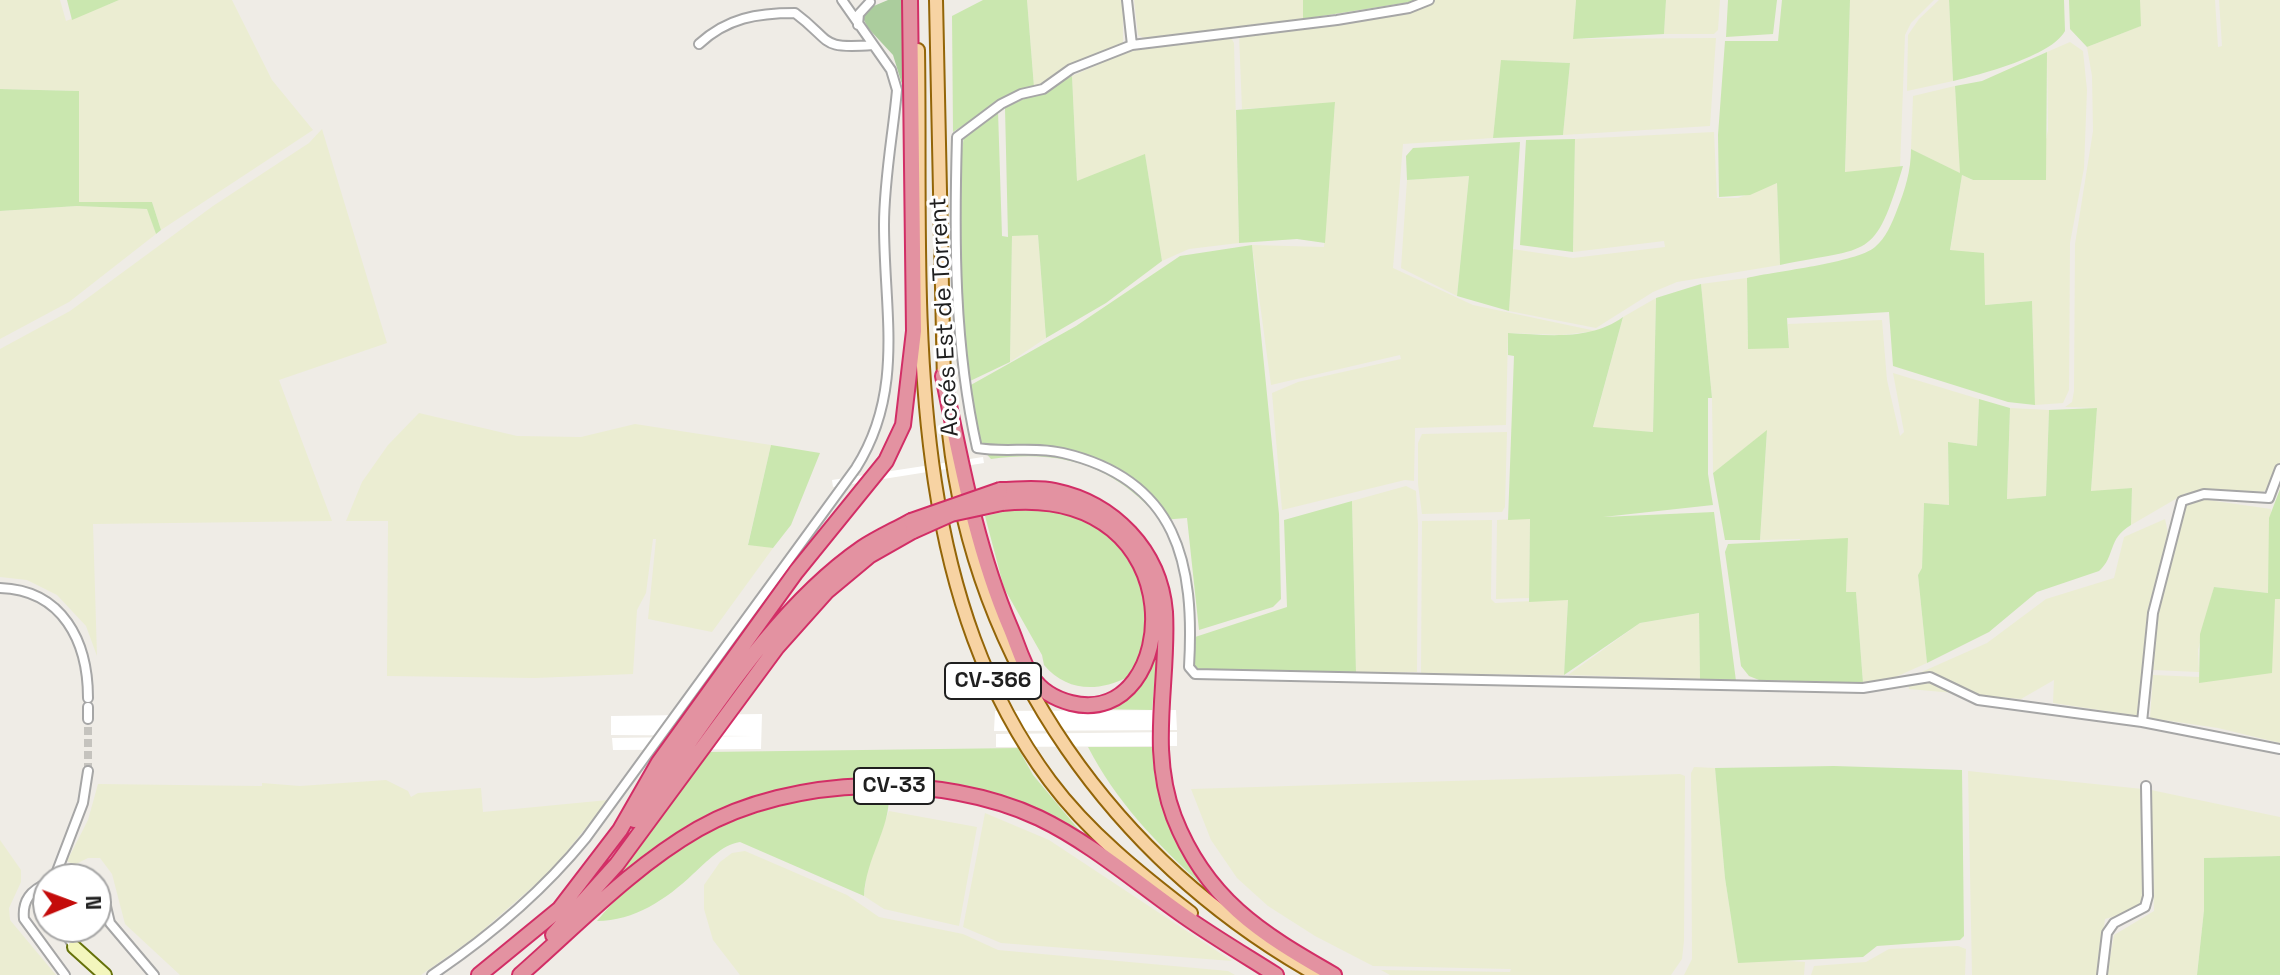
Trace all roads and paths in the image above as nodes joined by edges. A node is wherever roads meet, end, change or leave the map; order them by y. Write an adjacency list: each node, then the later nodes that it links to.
1 (842, 0): 8 (street)
2 (910, 0): 24 (highway)
3 (917, 0): 38 (main road, Accés Est de Torrent / CV-366)
4 (936, 0): 12 (main road, Accés Est de Torrent / CV-366)
5 (1127, 0): 11 (street)
6 (1429, 0): 11 (street)
7 (870, 1): 8 (street)
8 (857, 26): 10 (street)
9 (699, 44): 10 (street)
10 (873, 45): 34 (street)
11 (1132, 45): 18 (street)
12 (943, 376): 14 (highway); 39 (main road, Accés Est de Torrent / CV-366)
13 (2280, 469): 18 (street)
14 (1001, 496): 15 (highway, bridge); 40 (highway)
15 (912, 526): 24 (highway); 36 (highway)
16 (0, 588): 17 (street)
17 (88, 719)
18 (2142, 722): 19 (street)
19 (2280, 749)
20 (88, 771): 22 (street)
21 (2146, 786): 41 (street)
22 (60, 863)
23 (32, 892): 26 (street)
24 (558, 911): 35 (highway)
25 (112, 925): 33 (street)
26 (32, 930)
27 (42, 943): 30 (street)
28 (72, 943): 29 (street)
29 (74, 947): 31 (street); 32 (street)
30 (65, 975)
31 (93, 975)
32 (105, 975)
33 (154, 975)
34 (432, 975)
35 (479, 975)
36 (508, 975)
37 (520, 975): 38 (highway, CV-33)
38 (1277, 975)
39 (1317, 975)
40 (1334, 975)
41 (2102, 975)

